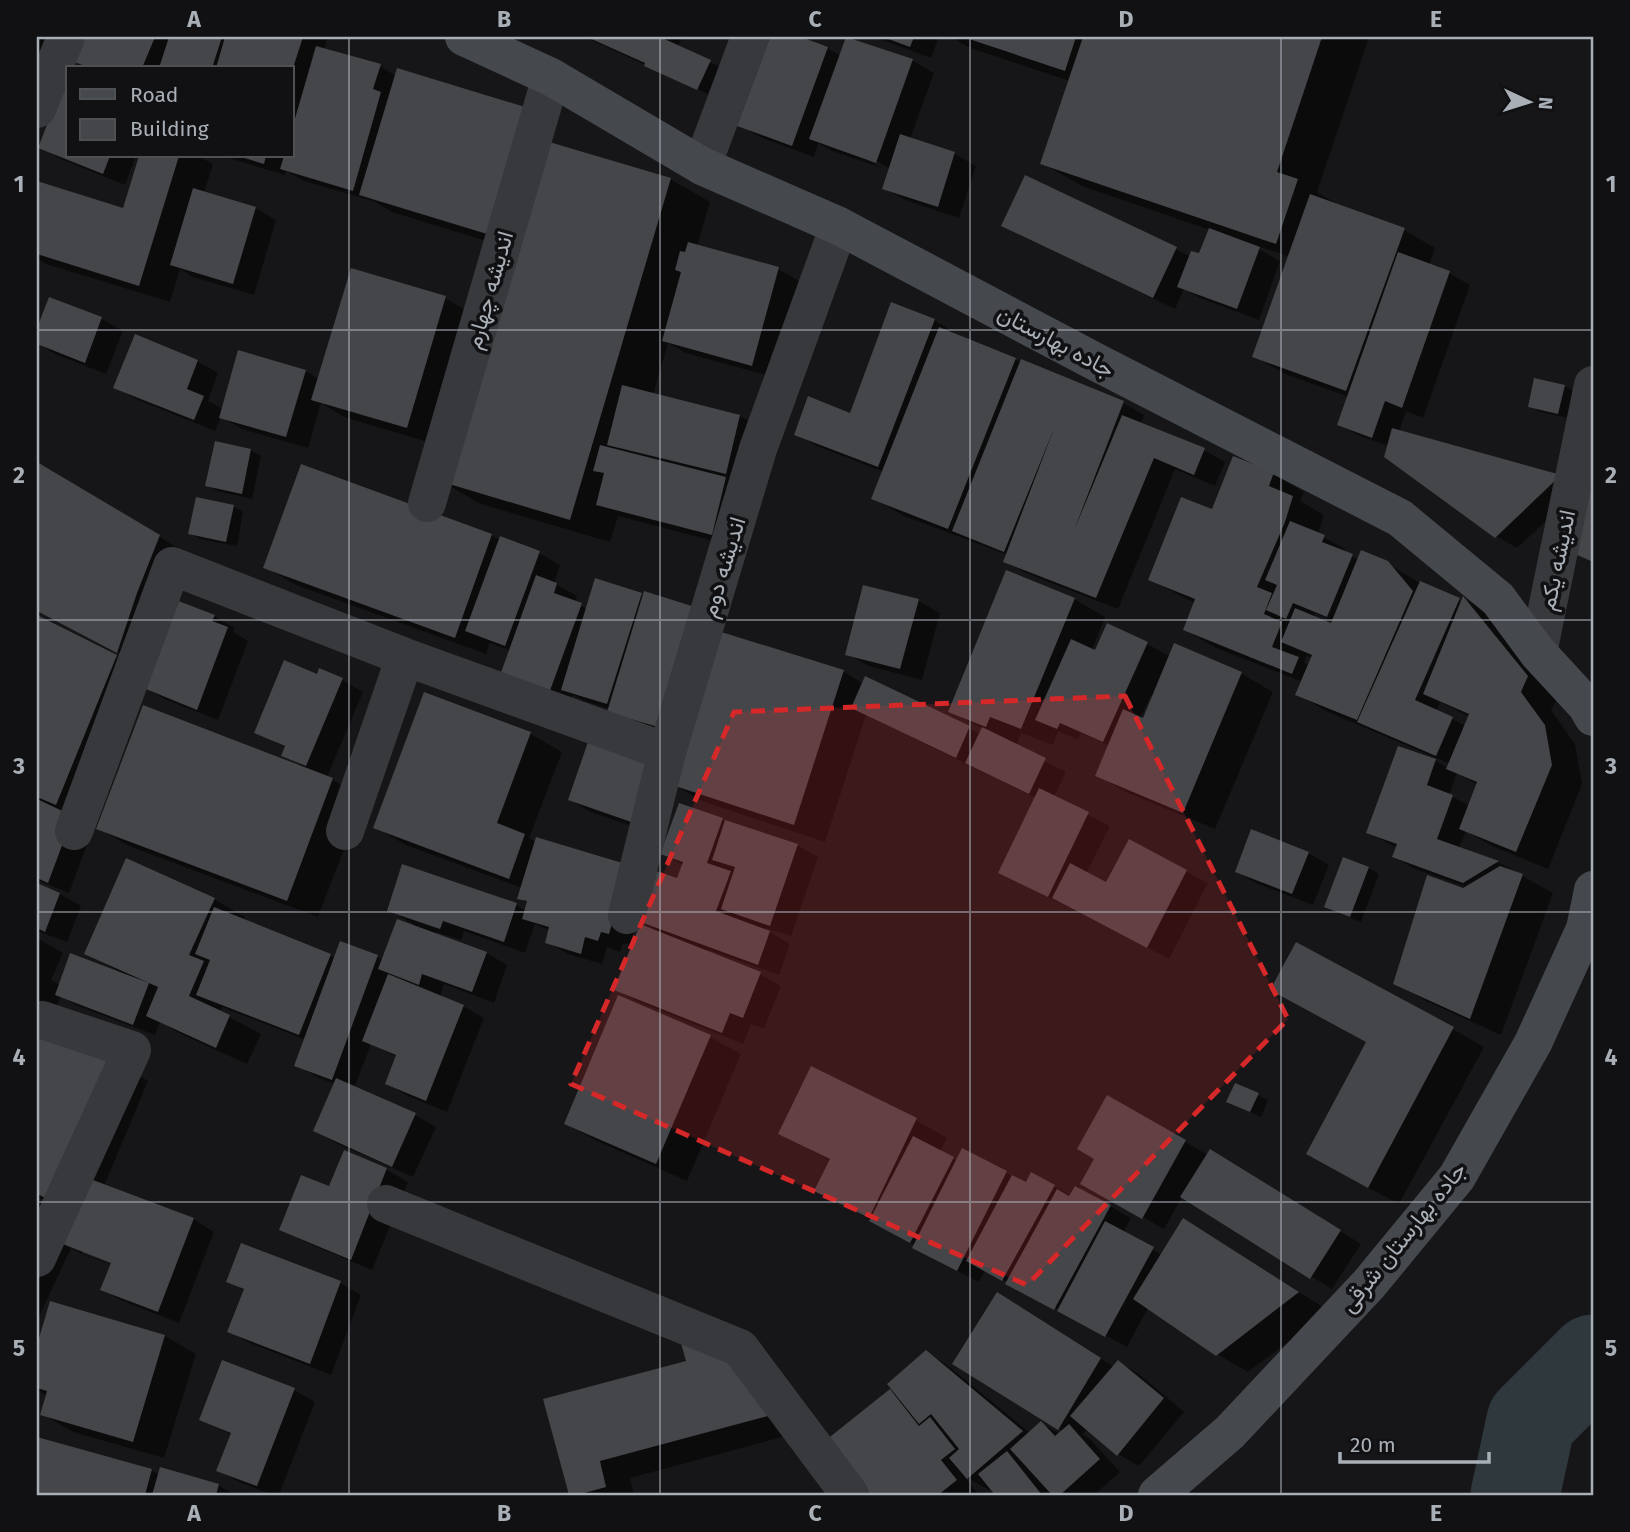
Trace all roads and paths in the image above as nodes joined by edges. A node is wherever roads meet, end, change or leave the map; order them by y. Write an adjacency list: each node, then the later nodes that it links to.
1 (66, 37): 5 (street)
2 (464, 37): 4 (street, جاده بهارستان)
3 (750, 37): 6 (street)
4 (551, 77): 6 (street, جاده بهارستان); 9 (street, اندیشه چهارم)
5 (37, 109)
6 (702, 166): 7 (street, جاده بهارستان)
7 (839, 226): 10 (street, جاده بهارستان); 13 (street, اندیشه دوم)
8 (1593, 385): 10 (street, اندیشه یکم)
9 (427, 503)
10 (1538, 653): 12 (street, جاده بهارستان)
11 (405, 657): 13 (street); 14 (street); 15 (street)
12 (1593, 717)
13 (667, 752): 17 (street, اندیشه دوم)
14 (74, 831)
15 (345, 831)
16 (1593, 890): 18 (street, جاده بهارستان شرقی)
17 (627, 915)
18 (1589, 930): 23 (street, جاده بهارستان شرقی)
19 (43, 1020): 21 (street)
20 (386, 1204): 22 (street)
21 (37, 1258)
22 (850, 1495)
23 (1157, 1495)

